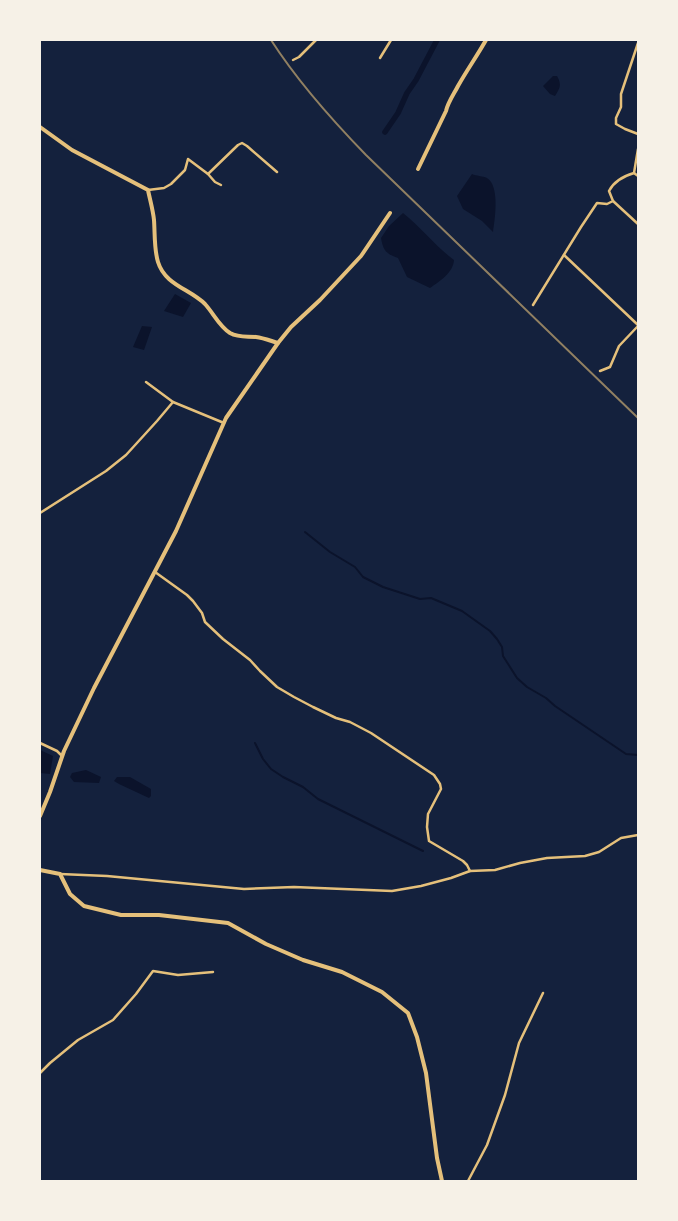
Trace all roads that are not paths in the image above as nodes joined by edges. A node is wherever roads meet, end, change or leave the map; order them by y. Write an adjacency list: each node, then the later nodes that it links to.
1 (316, 40): 6 (street)
2 (391, 40): 5 (street)
3 (486, 40): 10 (street)
4 (638, 43): 8 (street)
5 (380, 58)
6 (293, 60)
7 (40, 127): 16 (street)
8 (638, 134)
9 (638, 149): 12 (street)
10 (418, 169)
11 (277, 172): 13 (street)
12 (634, 173): 14 (street); 17 (street)
13 (208, 174): 15 (street); 16 (street)
14 (638, 176)
15 (221, 185)
16 (148, 190): 23 (street)
17 (612, 201): 19 (street); 20 (street)
18 (390, 213): 23 (street)
19 (638, 224)
20 (564, 255): 21 (street); 22 (street)
21 (533, 305)
22 (638, 325): 24 (street)
23 (278, 343): 27 (street)
24 (600, 371)
25 (146, 382): 26 (street)
26 (173, 402): 27 (street); 28 (street)
27 (224, 423): 29 (street)
28 (40, 513)
29 (155, 572): 31 (street); 35 (street)
30 (40, 743): 31 (street)
31 (62, 756): 32 (street)
32 (40, 816)
33 (638, 835): 35 (street)
34 (40, 870): 36 (street)
35 (470, 871): 36 (street)
36 (60, 874): 40 (street)
37 (213, 972): 39 (street)
38 (543, 992): 41 (street)
39 (40, 1073)
40 (442, 1181)
41 (468, 1181)

